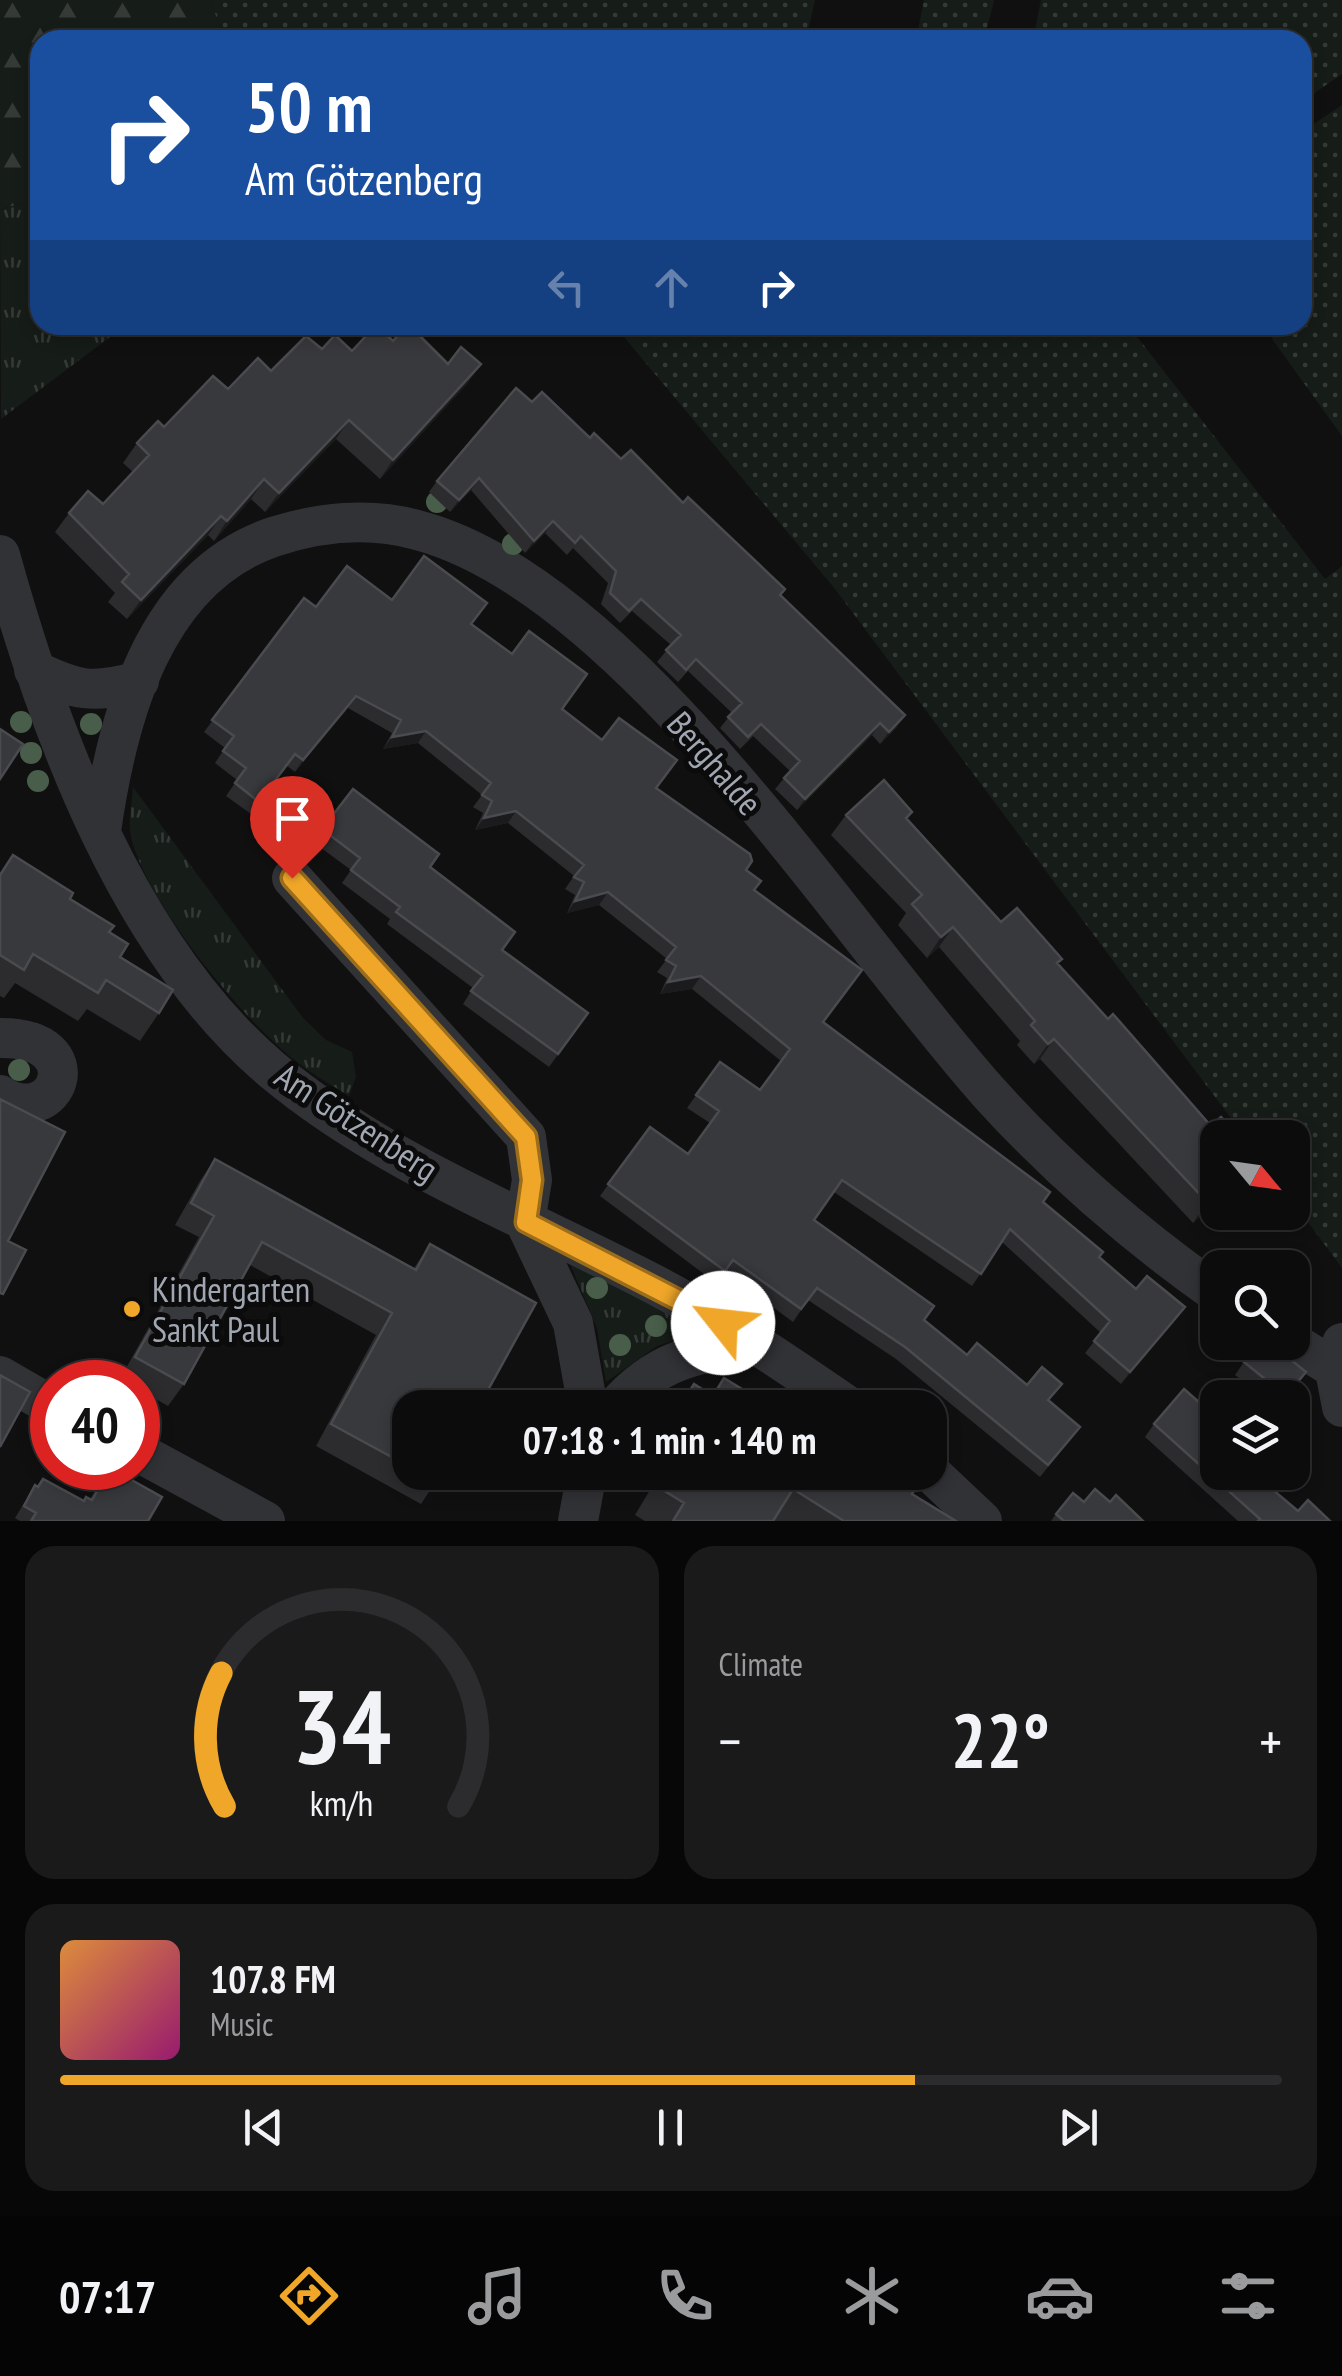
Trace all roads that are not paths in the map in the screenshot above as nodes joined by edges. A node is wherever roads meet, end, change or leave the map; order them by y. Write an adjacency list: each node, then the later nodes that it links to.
1 (0, 555): 2 (street, Am Götzenberg)
2 (34, 670): 3 (street); 4 (street, Am Götzenberg)
3 (139, 680): 4 (street, Berghalde); 9 (street, Berghalde)
4 (101, 831): 8 (street, Am Götzenberg)
5 (292, 878): 8 (street)
6 (0, 1038): 7 (street)
7 (0, 1095)
8 (526, 1222): 10 (street, Am Götzenberg); 14 (street)
9 (1200, 1280)
10 (758, 1345): 15 (street); 16 (street, Am Götzenberg)
11 (1310, 1354): 12 (street)
12 (1340, 1373)
13 (0, 1376): 17 (street)
14 (585, 1390)
15 (634, 1390)
16 (824, 1390)
17 (30, 1393)
18 (160, 1464): 21 (street)
19 (947, 1488): 23 (street)
20 (584, 1490): 22 (street)
21 (265, 1521)
22 (578, 1521)
23 (982, 1521)

